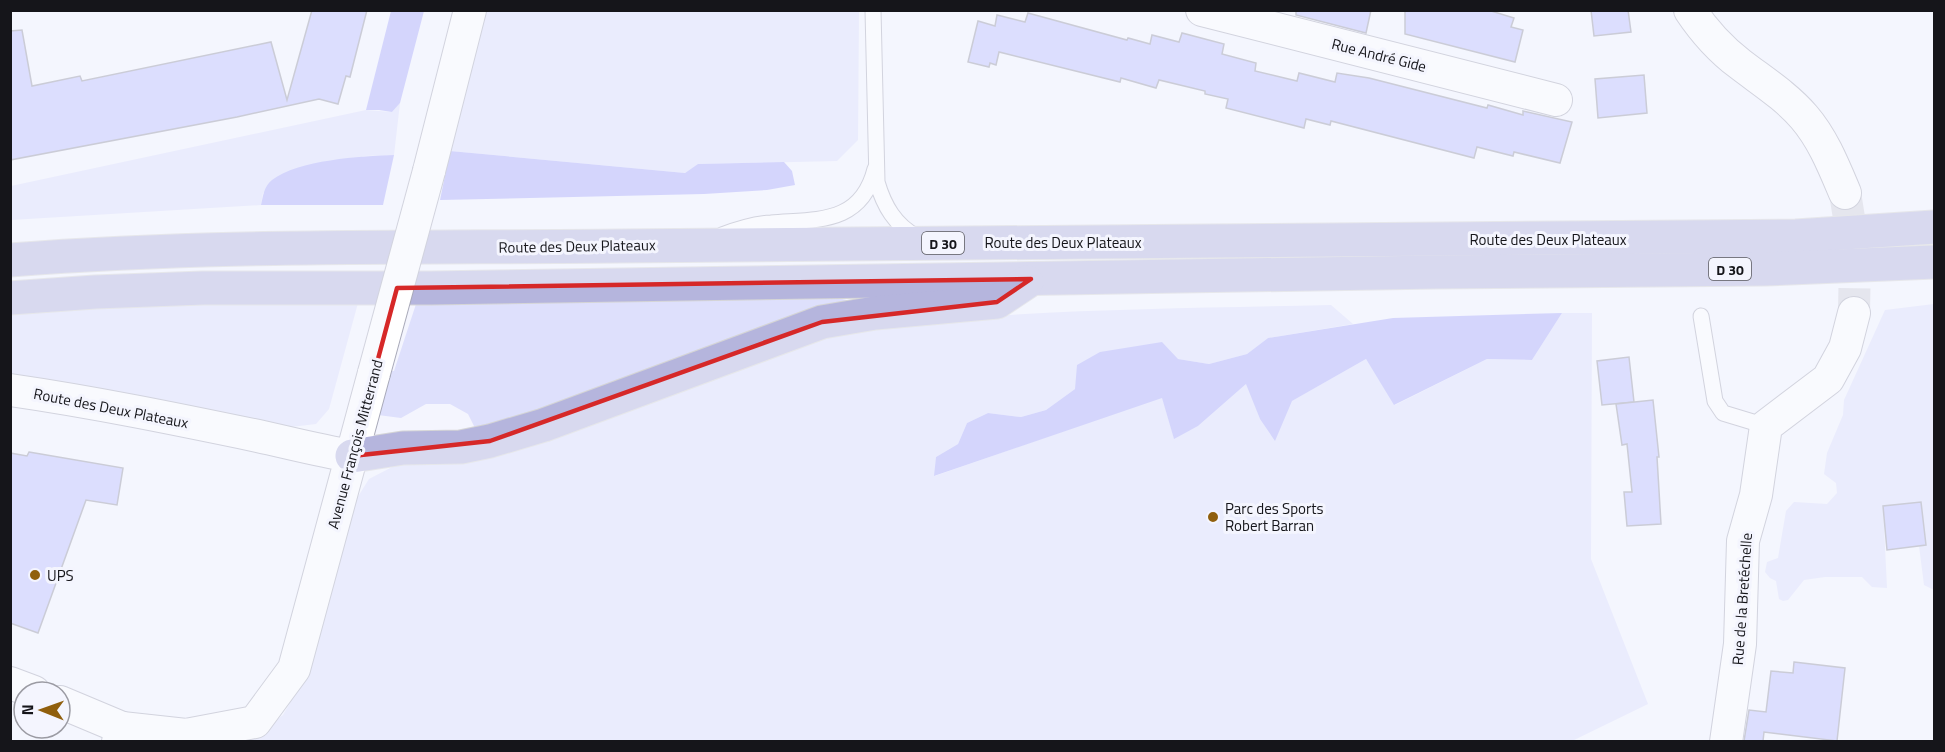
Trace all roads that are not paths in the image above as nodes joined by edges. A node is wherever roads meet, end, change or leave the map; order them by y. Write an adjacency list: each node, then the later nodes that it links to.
1 (470, 10): 20 (street, Avenue François Mitterrand, bridge)
2 (873, 10): 7 (lane)
3 (1202, 10): 5 (street, Rue André Gide)
4 (1690, 10): 8 (street)
5 (1286, 20): 6 (street, Rue André Gide)
6 (1556, 100)
7 (876, 164): 10 (lane); 11 (lane)
8 (1845, 193)
9 (1935, 227): 10 (main road, Route des Deux Plateaux / D 30)
10 (931, 243): 11 (main road, Route des Deux Plateaux / D 30)
11 (695, 245): 12 (main road, Route des Deux Plateaux / D 30)
12 (10, 260)
13 (1935, 262): 14 (main road, Route des Deux Plateaux / D 30)
14 (1031, 279): 15 (main road, Route des Deux Plateaux / D 30); 20 (main road)
15 (10, 298)
16 (1854, 312): 19 (street)
17 (1701, 316): 19 (lane)
18 (10, 390): 20 (street, Route des Deux Plateaux)
19 (1767, 426): 23 (street, Rue de la Bretéchelle)
20 (352, 456): 22 (street, Avenue François Mitterrand)
21 (72, 709): 22 (street, Avenue François Mitterrand)
22 (120, 735)
23 (1726, 741)

